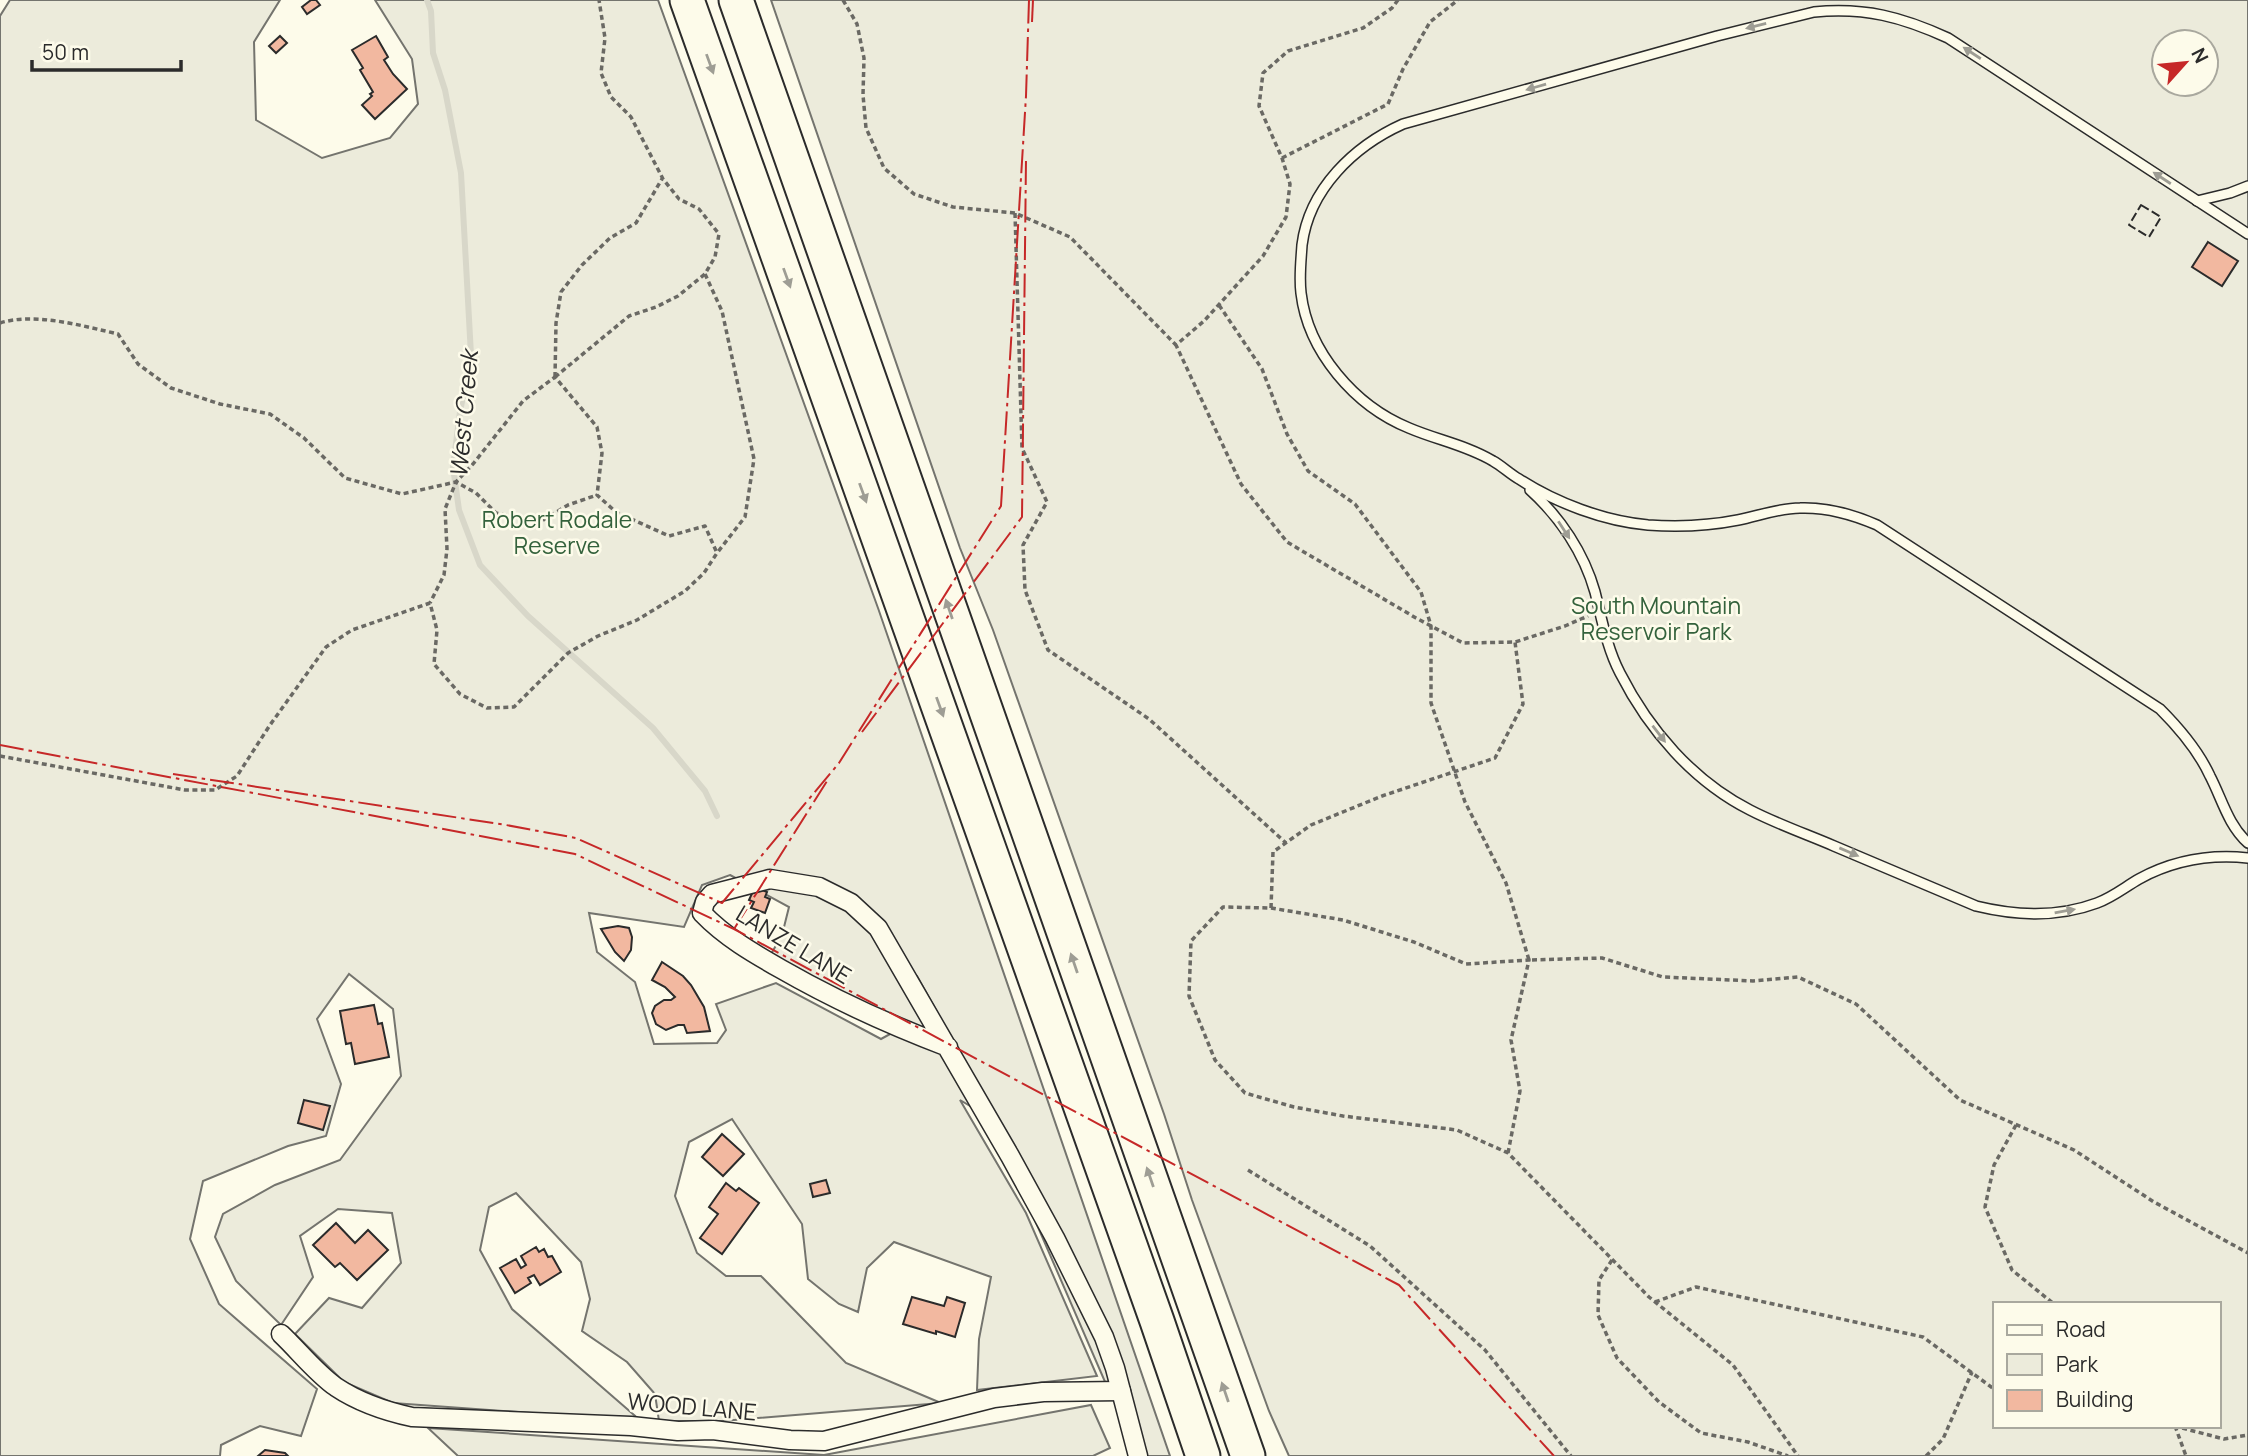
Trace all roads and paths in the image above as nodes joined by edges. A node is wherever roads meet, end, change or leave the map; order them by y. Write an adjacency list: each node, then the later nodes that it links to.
1 (599, 0): 8 (path)
2 (687, 0): 49 (highway, one-way to 49)
3 (736, 0): 50 (highway, one-way to 3)
4 (843, 0): 11 (path)
5 (1398, 0): 7 (path)
6 (1458, 0): 7 (path)
7 (1282, 158): 14 (path)
8 (663, 178): 13 (path); 17 (path)
9 (2248, 186): 10 (lane)
10 (2197, 201): 12 (lane); 18 (lane, one-way to 18)
11 (1014, 213): 16 (path); 28 (path)
12 (2248, 234)
13 (705, 274): 17 (path); 21 (path)
14 (1219, 305): 16 (path); 24 (path)
15 (0, 323): 19 (path)
16 (1176, 345): 24 (path)
17 (555, 377): 19 (path); 20 (path)
18 (1519, 479): 23 (lane, one-way to 23); 29 (lane)
19 (456, 482): 20 (path); 22 (path)
20 (597, 495): 21 (path)
21 (717, 553): 22 (path)
22 (430, 603): 26 (path)
23 (1599, 610): 25 (path); 30 (lane, one-way to 30)
24 (1431, 626): 25 (path); 27 (path)
25 (1515, 642): 27 (path)
26 (0, 756)
27 (1456, 773): 28 (path); 32 (path)
28 (1286, 843): 31 (path)
29 (2248, 843)
30 (2248, 858)
31 (1271, 908): 32 (path); 35 (path)
32 (1529, 960): 34 (path); 35 (path)
33 (948, 1047): 33 (street, LANZE LANE); 44 (street, LANZE LANE)
34 (2016, 1125): 37 (path); 40 (path)
35 (1508, 1153): 38 (path)
36 (1248, 1170): 51 (path)
37 (2248, 1253)
38 (1612, 1259): 39 (path); 52 (path)
39 (1656, 1302): 42 (path); 53 (path)
40 (2052, 1302)
41 (281, 1334): 44 (street, WOOD LANE)
42 (1972, 1372): 43 (path); 54 (path)
43 (1993, 1387)
44 (1121, 1391): 48 (street, LANZE LANE)
45 (2175, 1428): 55 (path)
46 (2182, 1428): 47 (path)
47 (2248, 1435)
48 (1138, 1456)
49 (1203, 1456)
50 (1248, 1456)
51 (1571, 1456)
52 (1788, 1456)
53 (1798, 1456)
54 (1926, 1456)
55 (2186, 1456)

